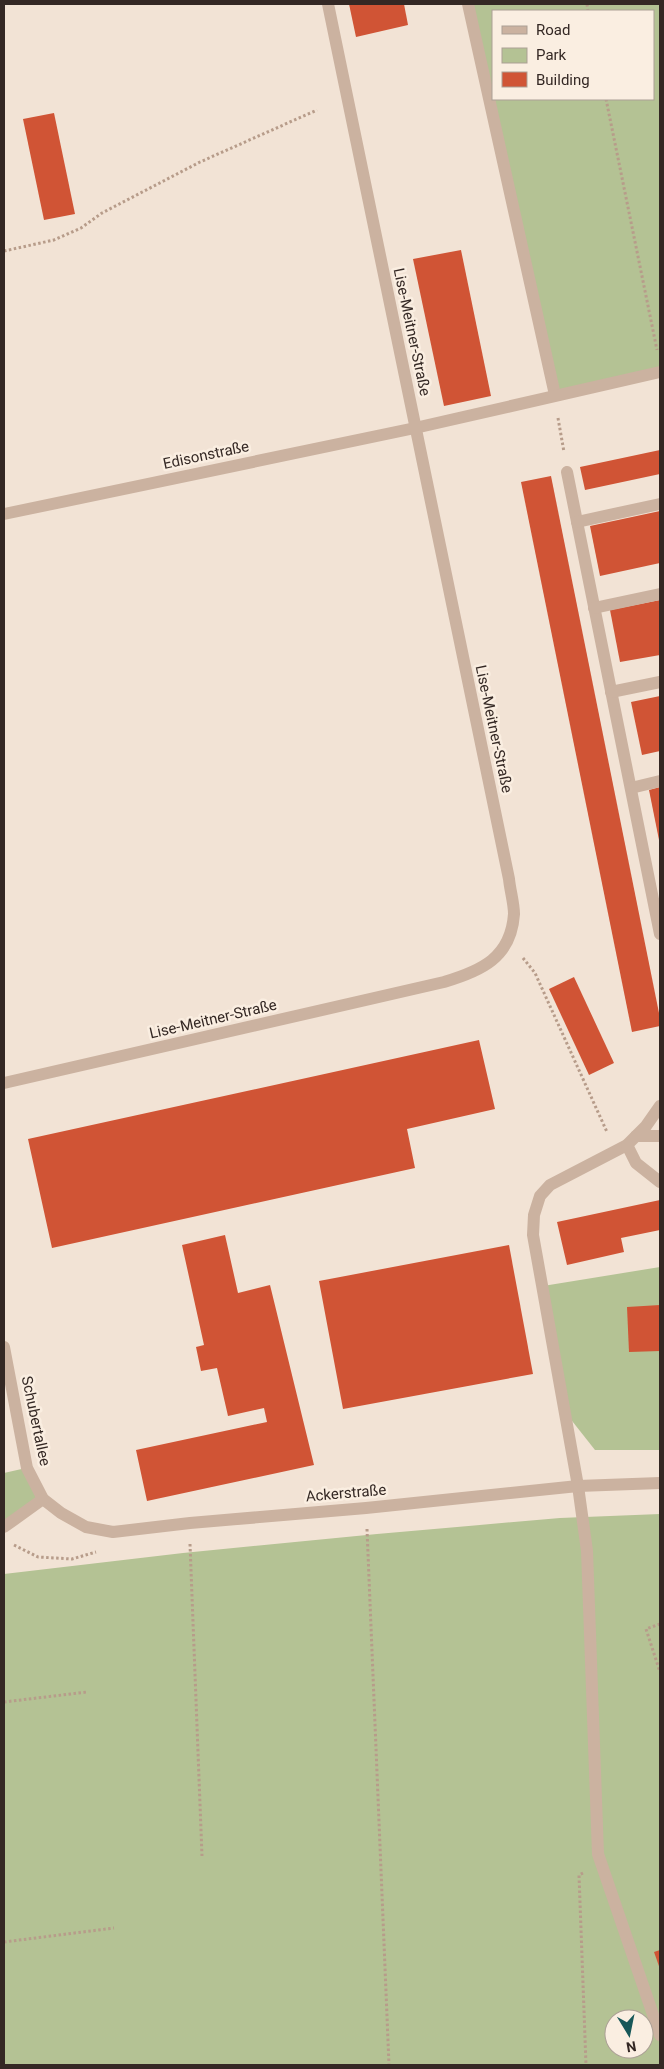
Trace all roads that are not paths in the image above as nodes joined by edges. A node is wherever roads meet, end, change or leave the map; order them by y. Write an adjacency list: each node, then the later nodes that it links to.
1 (328, 4): 5 (street, Lise-Meitner-Straße)
2 (468, 4): 4 (street)
3 (660, 372): 4 (street, Edisonstraße)
4 (554, 395): 5 (street, Edisonstraße)
5 (415, 428): 8 (street, Edisonstraße); 18 (street, Lise-Meitner-Straße)
6 (567, 472): 9 (street)
7 (660, 504): 9 (street)
8 (4, 514)
9 (577, 522): 11 (street)
10 (660, 594): 11 (street)
11 (594, 608): 13 (street)
12 (660, 682): 13 (street)
13 (612, 692): 15 (street)
14 (660, 781): 15 (street)
15 (631, 788): 16 (street)
16 (655, 881): 17 (street)
17 (660, 934)
18 (4, 1083)
19 (660, 1106): 21 (street)
20 (660, 1136): 21 (street)
21 (632, 1141): 22 (street); 25 (street)
22 (660, 1182)
23 (4, 1347): 26 (street, Schubertallee)
24 (660, 1483): 25 (street, Ackerstraße)
25 (578, 1486): 26 (street, Ackerstraße); 28 (street)
26 (43, 1499): 27 (street)
27 (4, 1527)
28 (660, 2035)

